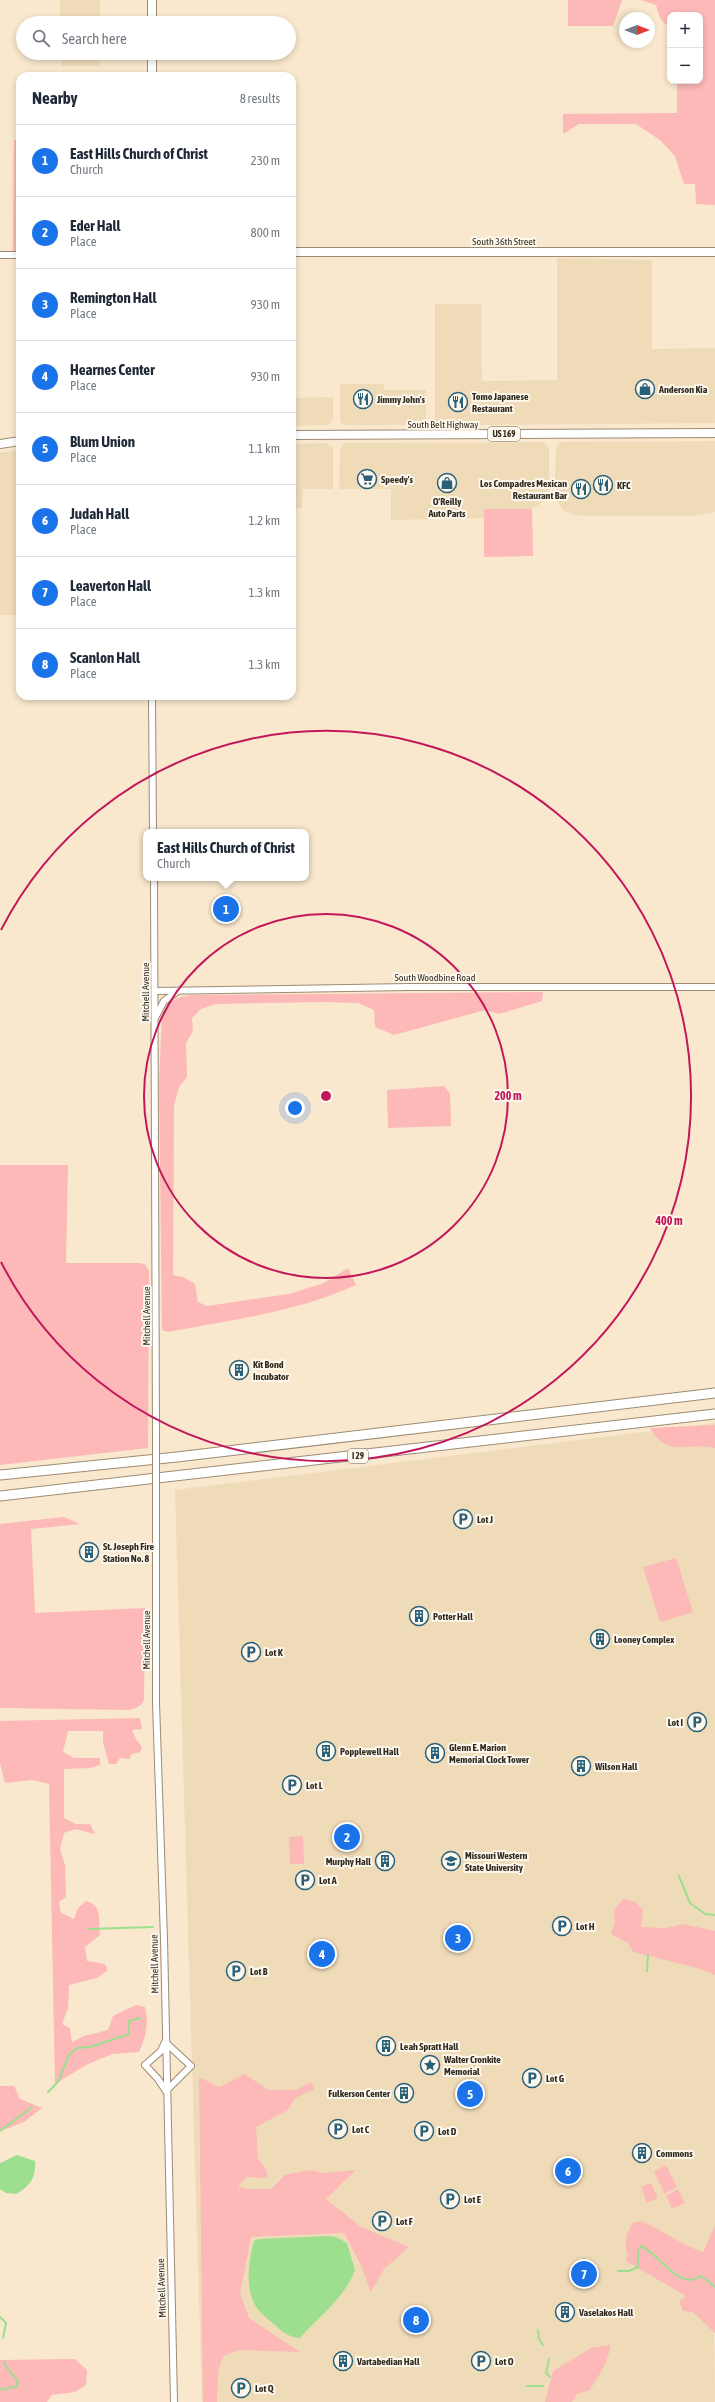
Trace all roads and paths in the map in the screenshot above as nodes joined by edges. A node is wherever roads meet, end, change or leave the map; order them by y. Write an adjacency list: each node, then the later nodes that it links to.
1 (152, 0): 2 (main road)
2 (152, 16)
3 (152, 60): 4 (main road)
4 (152, 72)
5 (296, 252): 6 (main road, South 36th Street)
6 (715, 252)
7 (0, 255): 8 (street)
8 (16, 255)
9 (715, 433): 10 (main road, South Belt Highway / US 169)
10 (296, 435)
11 (16, 442): 12 (main road)
12 (0, 444)
13 (152, 700): 14 (street)
14 (153, 829)
15 (154, 881): 17 (street, Mitchell Avenue)
16 (715, 987): 18 (street, South Woodbine Road)
17 (154, 991): 18 (street, South Woodbine Road); 19 (street, Mitchell Avenue)
18 (178, 991): 19 (street)
19 (155, 1020): 24 (street, Mitchell Avenue, bridge)
20 (715, 1394): 22 (highway, I 29)
21 (715, 1414): 23 (highway, I 29)
22 (0, 1475)
23 (0, 1496)
24 (165, 2042): 25 (street, Mitchell Avenue); 25 (street); 25 (street)
25 (166, 2091): 26 (street, Mitchell Avenue)
26 (174, 2402)

